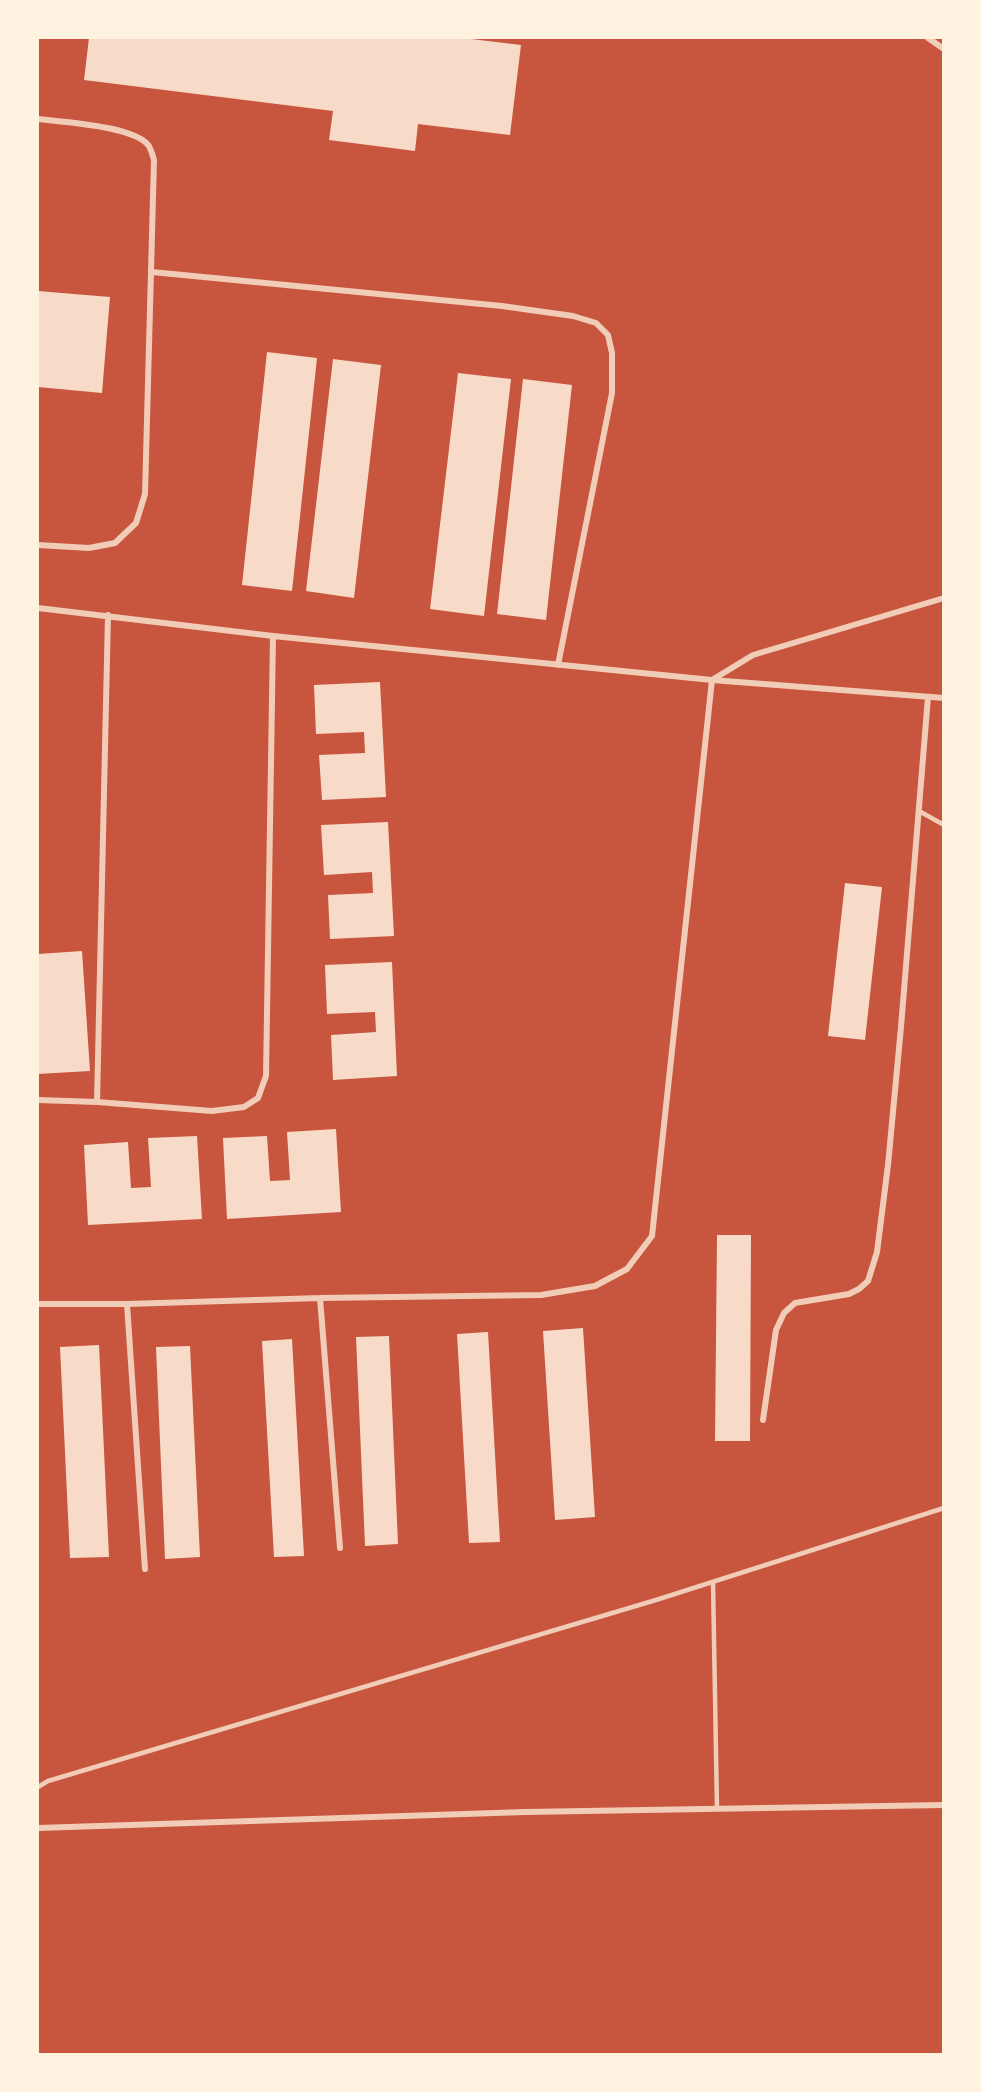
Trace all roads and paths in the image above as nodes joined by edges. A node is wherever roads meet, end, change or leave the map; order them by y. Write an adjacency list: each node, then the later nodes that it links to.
1 (928, 38): 2 (street)
2 (944, 49)
3 (38, 119): 4 (street)
4 (152, 272): 5 (street); 10 (street)
5 (38, 545)
6 (944, 598): 11 (street)
7 (38, 608): 8 (street)
8 (108, 615): 9 (street); 17 (street)
9 (273, 636): 10 (street); 17 (street)
10 (558, 665): 11 (street)
11 (712, 680): 12 (street); 18 (street)
12 (928, 697): 13 (street); 14 (street)
13 (944, 698)
14 (919, 811): 15 (lane); 21 (street)
15 (944, 825)
16 (38, 1100): 17 (street)
17 (97, 1102)
18 (320, 1298): 20 (street); 23 (street)
19 (38, 1304): 20 (street)
20 (127, 1304): 24 (street)
21 (763, 1419)
22 (944, 1508): 25 (lane)
23 (340, 1548)
24 (145, 1569)
25 (713, 1582): 26 (lane); 28 (lane)
26 (38, 1787)
27 (944, 1805): 28 (street)
28 (717, 1809): 29 (street)
29 (38, 1828)

